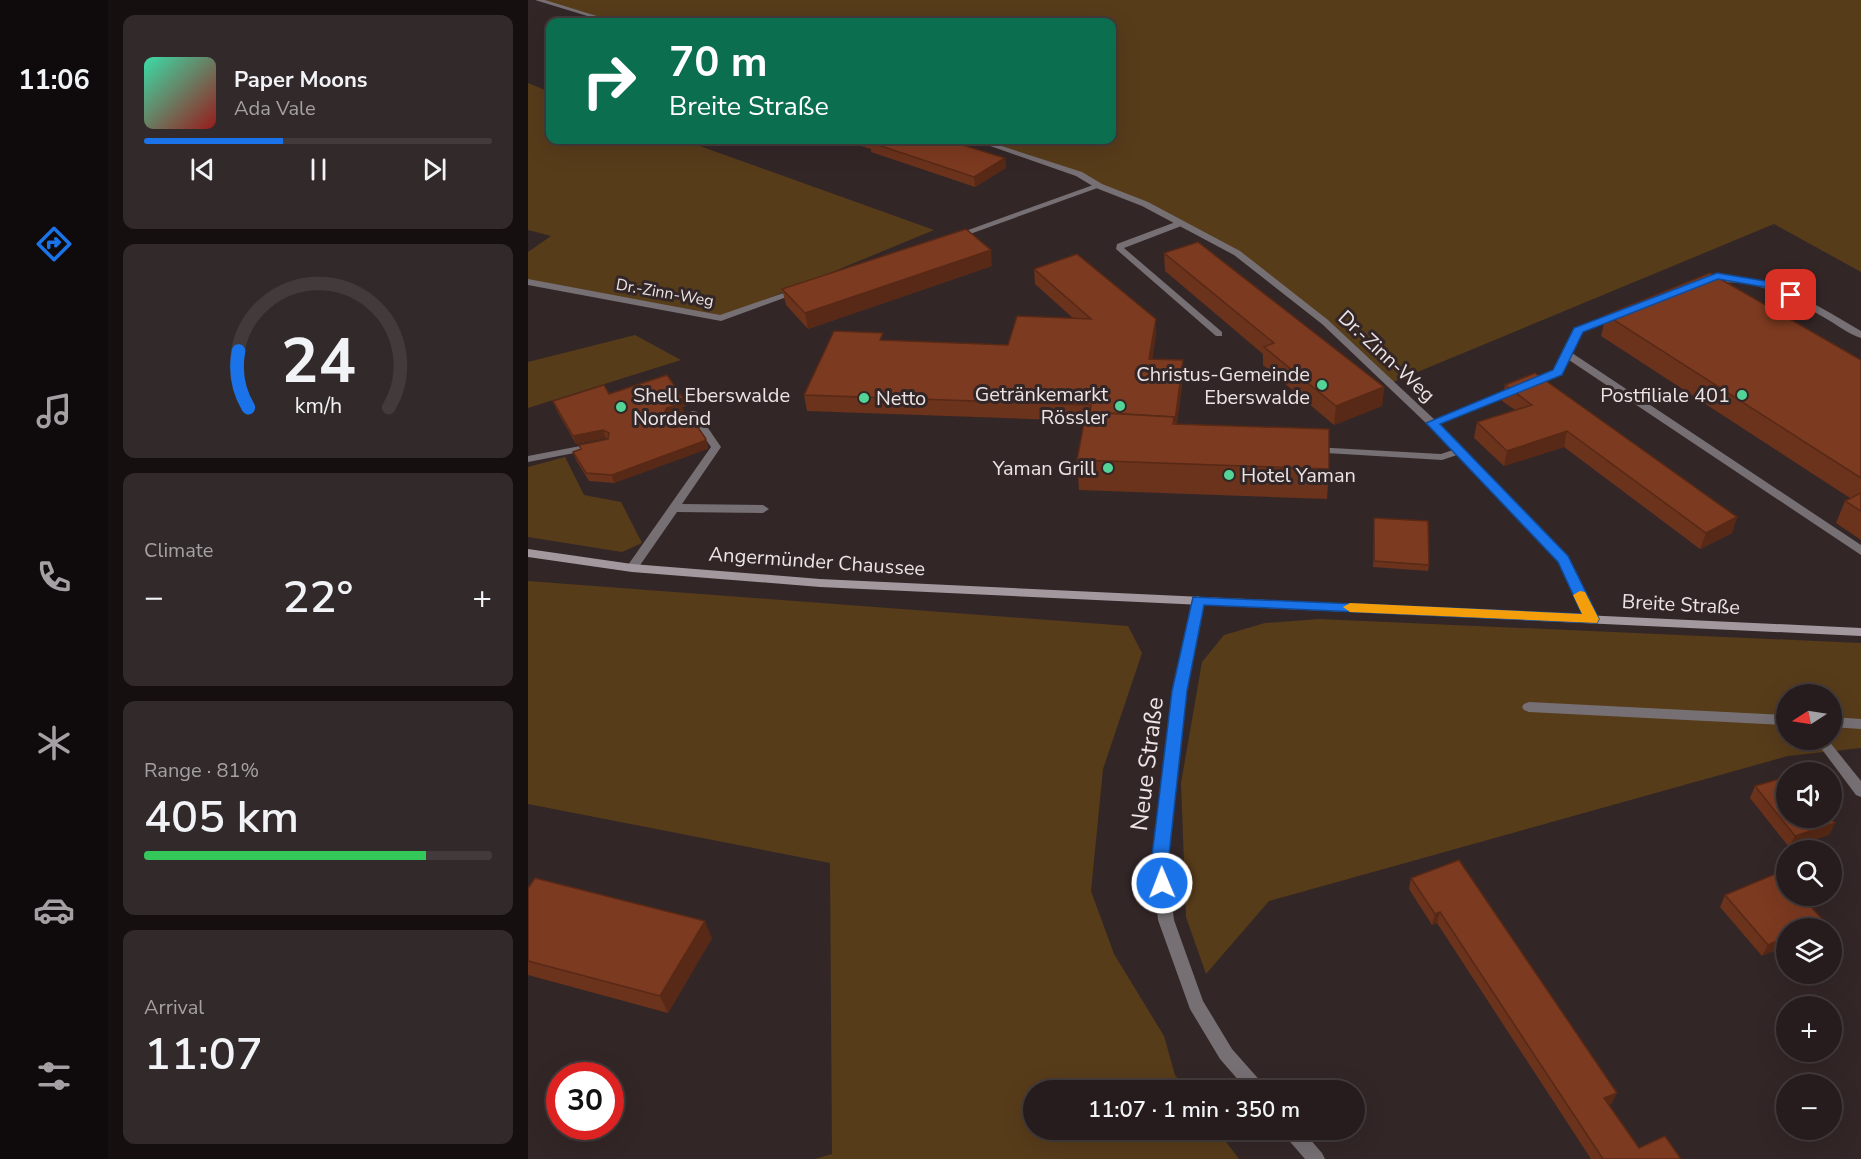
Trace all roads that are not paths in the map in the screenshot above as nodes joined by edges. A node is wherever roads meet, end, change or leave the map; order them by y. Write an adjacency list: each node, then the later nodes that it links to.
1 (538, 0): 2 (street)
2 (600, 18)
3 (989, 144): 4 (street, Dr.-Zinn-Weg)
4 (1099, 186): 5 (street, Dr.-Zinn-Weg); 6 (street)
5 (1181, 223): 11 (street); 15 (street, Dr.-Zinn-Weg)
6 (943, 241)
7 (528, 282): 9 (street, Dr.-Zinn-Weg)
8 (1696, 284): 12 (street)
9 (810, 287)
10 (1632, 309): 13 (street)
11 (1220, 334)
12 (1861, 335)
13 (1567, 354): 15 (street); 22 (street)
14 (674, 420): 20 (street)
15 (1432, 423): 18 (street, Dr.-Zinn-Weg)
16 (606, 443): 19 (street)
17 (1301, 449): 18 (street)
18 (1459, 451): 27 (street, Dr.-Zinn-Weg)
19 (528, 459)
20 (674, 508): 21 (street); 24 (street)
21 (763, 509)
22 (1861, 551)
23 (528, 553): 24 (main road, Angermünder Chaussee)
24 (632, 568): 25 (main road, Angermünder Chaussee)
25 (1104, 595): 26 (main road, Breite Straße)
26 (1198, 600): 27 (main road, Breite Straße); 35 (street, Neue Straße)
27 (1592, 619): 28 (main road, Breite Straße)
28 (1861, 632)
29 (1529, 707): 30 (street)
30 (1776, 719)
31 (1842, 723): 32 (street)
32 (1861, 724)
33 (1829, 750): 34 (street)
34 (1861, 791)
35 (1248, 1080)
36 (1300, 1140): 37 (street)
37 (1316, 1159)

